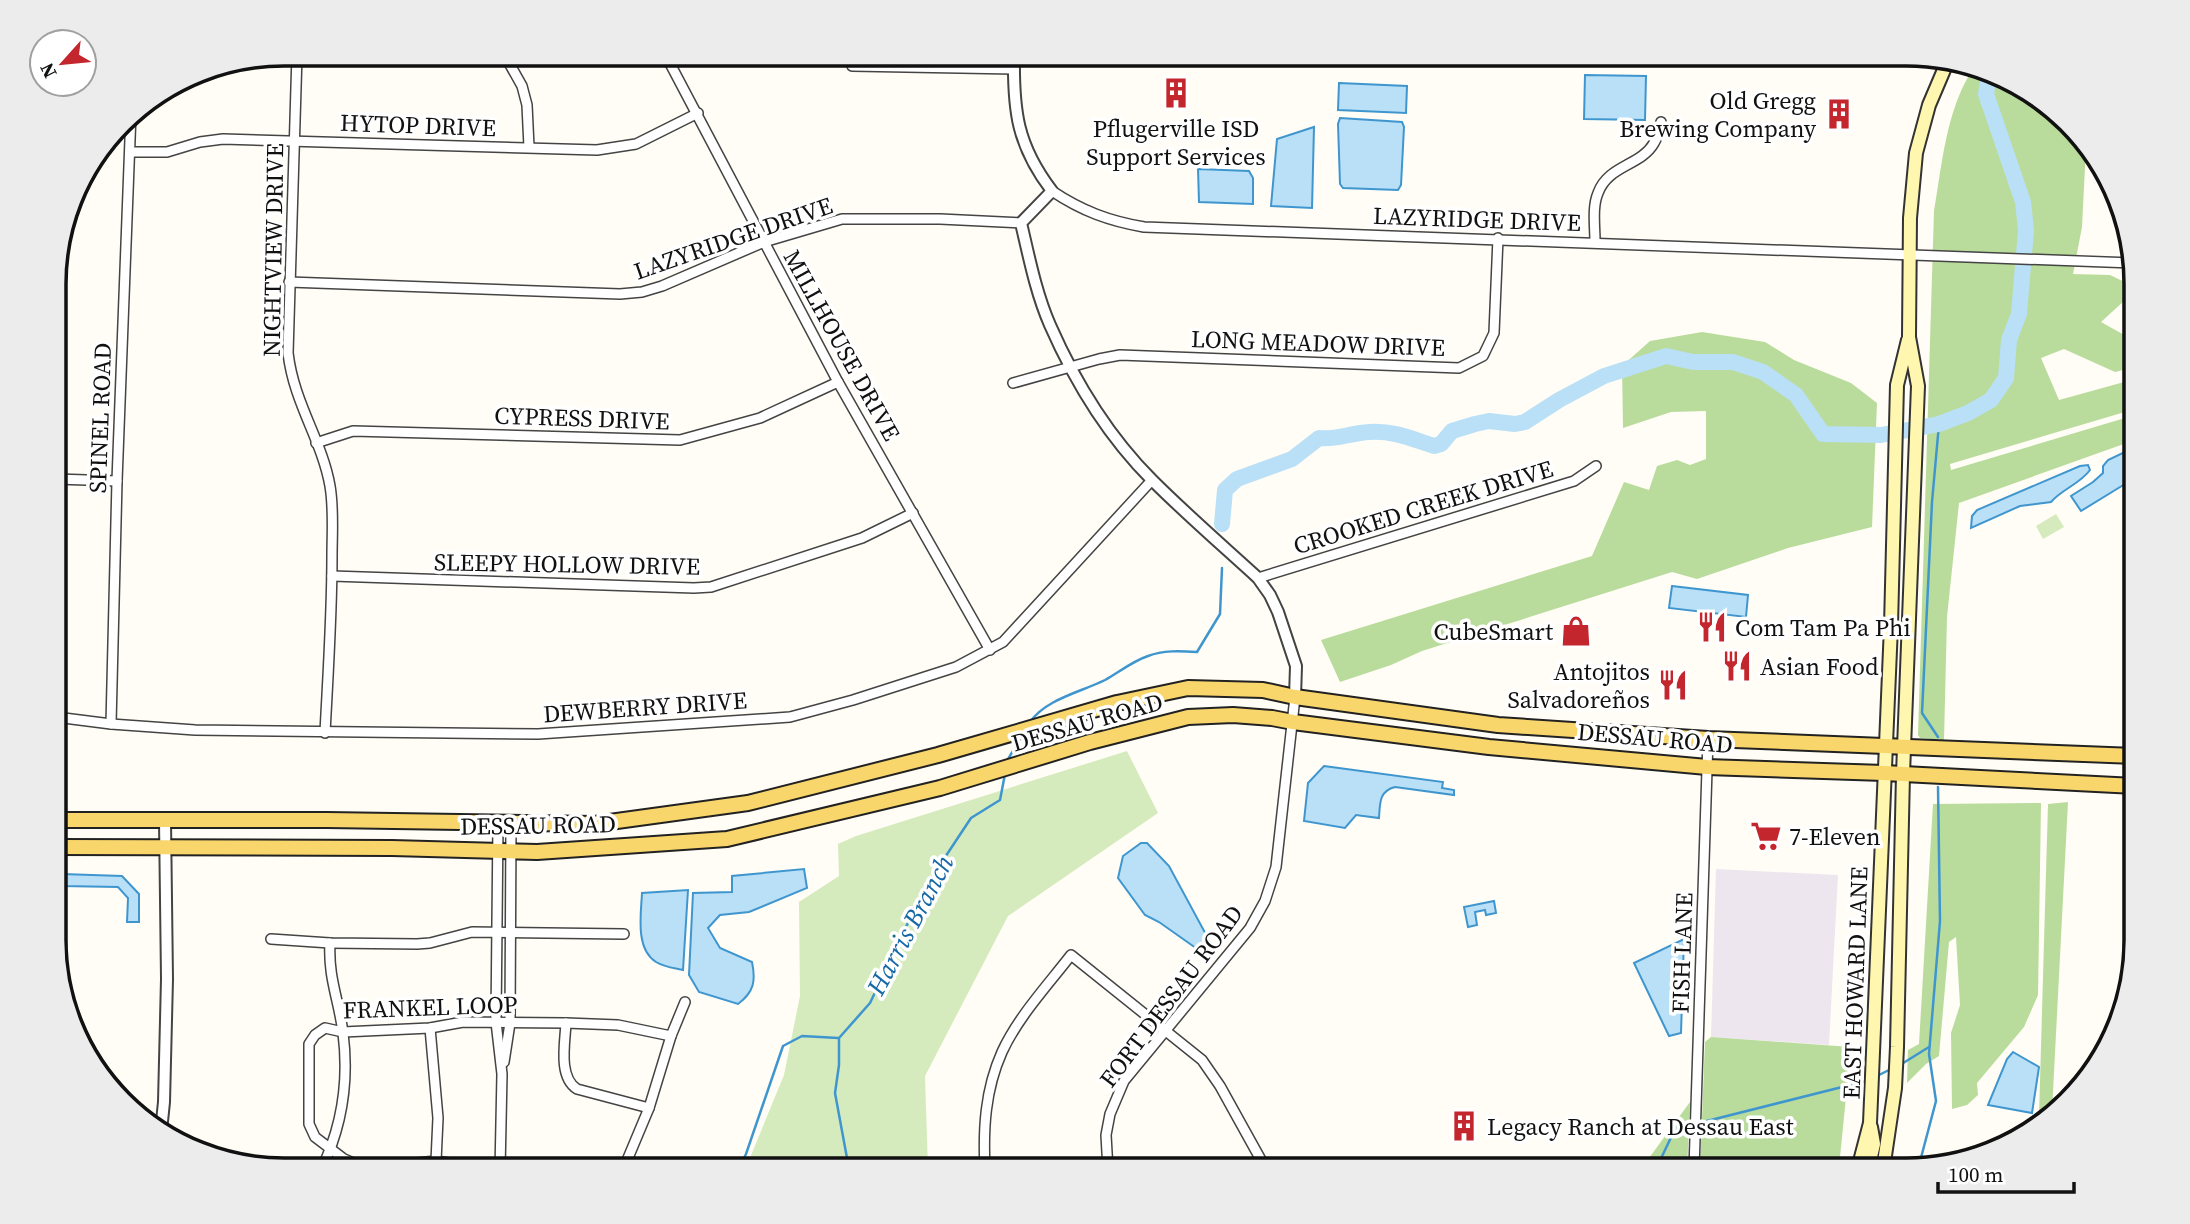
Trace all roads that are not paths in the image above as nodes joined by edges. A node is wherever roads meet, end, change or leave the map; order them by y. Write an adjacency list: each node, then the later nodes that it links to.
1 (296, 67): 10 (street, NIGHTVIEW DRIVE)
2 (511, 67): 11 (street)
3 (672, 67): 7 (street, MILLHOUSE DRIVE)
4 (906, 67): 5 (street)
5 (1014, 69): 13 (street)
6 (1944, 70): 18 (main road, EAST HOWARD LANE)
7 (698, 113): 11 (street, HYTOP DRIVE); 16 (street, MILLHOUSE DRIVE)
8 (1661, 122): 17 (street)
9 (131, 131): 12 (street, SPINEL ROAD)
10 (293, 140): 11 (street, HYTOP DRIVE); 12 (street, HYTOP DRIVE); 20 (street, NIGHTVIEW DRIVE)
11 (529, 148)
12 (131, 152): 29 (street, SPINEL ROAD)
13 (1052, 191): 14 (street); 15 (street, LAZYRIDGE DRIVE)
14 (1021, 223): 16 (street, LAZYRIDGE DRIVE); 22 (street)
15 (1498, 238): 17 (street, LAZYRIDGE DRIVE); 22 (street, LONG MEADOW DRIVE)
16 (764, 242): 20 (street, LAZYRIDGE DRIVE); 23 (street, MILLHOUSE DRIVE)
17 (1595, 242): 18 (street, LAZYRIDGE DRIVE)
18 (1909, 254): 19 (street, LAZYRIDGE DRIVE); 21 (main road, EAST HOWARD LANE)
19 (2122, 263)
20 (289, 282): 25 (street, NIGHTVIEW DRIVE)
21 (1909, 337): 40 (main road, EAST HOWARD LANE); 41 (main road, EAST HOWARD LANE)
22 (1072, 367): 24 (street, LONG MEADOW DRIVE); 28 (street)
23 (838, 382): 25 (street, CYPRESS DRIVE); 30 (street, MILLHOUSE DRIVE)
24 (1013, 383)
25 (316, 443): 31 (street, NIGHTVIEW DRIVE)
26 (1595, 466): 32 (street, CROOKED CREEK DRIVE)
27 (67, 479): 29 (street)
28 (1152, 480): 32 (street); 33 (street, DEWBERRY DRIVE)
29 (117, 481): 37 (street, SPINEL ROAD)
30 (913, 513): 31 (street, SLEEPY HOLLOW DRIVE); 33 (street, MILLHOUSE DRIVE)
31 (332, 576): 38 (street, NIGHTVIEW DRIVE)
32 (1258, 578): 34 (street)
33 (990, 650): 38 (street, DEWBERRY DRIVE)
34 (1295, 697): 36 (street, FORT DESSAU ROAD); 39 (main road, DESSAU ROAD); 49 (main road, DESSAU ROAD)
35 (67, 718): 37 (street, DEWBERRY DRIVE)
36 (1293, 722): 43 (main road, DESSAU ROAD); 52 (main road, DESSAU ROAD); 63 (street, FORT DESSAU ROAD)
37 (111, 724): 38 (street, DEWBERRY DRIVE)
38 (325, 733)
39 (1708, 739): 40 (main road, DESSAU ROAD); 43 (street, FISH LANE)
40 (1885, 746): 41 (main road, DESSAU ROAD); 44 (main road, EAST HOWARD LANE)
41 (1904, 747): 42 (main road, DESSAU ROAD); 45 (main road, EAST HOWARD LANE)
42 (2123, 756)
43 (1707, 767): 44 (main road, DESSAU ROAD); 73 (street, FISH LANE)
44 (1884, 773): 45 (main road, DESSAU ROAD); 69 (main road, EAST HOWARD LANE)
45 (1903, 774): 46 (main road, DESSAU ROAD); 76 (main road, EAST HOWARD LANE)
46 (2123, 785)
47 (67, 820): 48 (main road, DESSAU ROAD)
48 (165, 821): 49 (main road, DESSAU ROAD); 51 (street)
49 (504, 824): 52 (street)
50 (67, 847): 51 (main road, DESSAU ROAD)
51 (166, 849): 52 (main road, DESSAU ROAD); 68 (street)
52 (504, 850): 53 (street); 54 (street)
53 (497, 932): 54 (street); 57 (street); 59 (street)
54 (511, 932): 55 (street); 60 (street)
55 (624, 934)
56 (271, 939): 57 (street)
57 (330, 943): 64 (street)
58 (685, 1002): 65 (street)
59 (496, 1022): 60 (street, FRANKEL LOOP); 62 (street, FRANKEL LOOP); 66 (street)
60 (510, 1023): 61 (street, FRANKEL LOOP); 66 (street)
61 (566, 1023): 65 (street, FRANKEL LOOP); 67 (street)
62 (430, 1028): 64 (street, FRANKEL LOOP); 79 (street)
63 (1167, 1031): 71 (street, FORT DESSAU ROAD); 72 (street); 82 (street)
64 (343, 1032): 70 (street); 70 (street, FRANKEL LOOP)
65 (671, 1036): 67 (street)
66 (502, 1074): 80 (street)
67 (649, 1108): 81 (street)
68 (162, 1119)
69 (1870, 1123): 74 (main road, EAST HOWARD LANE); 75 (main road)
70 (332, 1148): 77 (street); 78 (street, FRANKEL LOOP)
71 (1107, 1157)
72 (1259, 1157)
73 (1694, 1157)
74 (1861, 1157)
75 (1871, 1157)
76 (1886, 1157)
77 (327, 1158)
78 (343, 1158)
79 (436, 1158)
80 (500, 1158)
81 (628, 1158)
82 (985, 1158)

